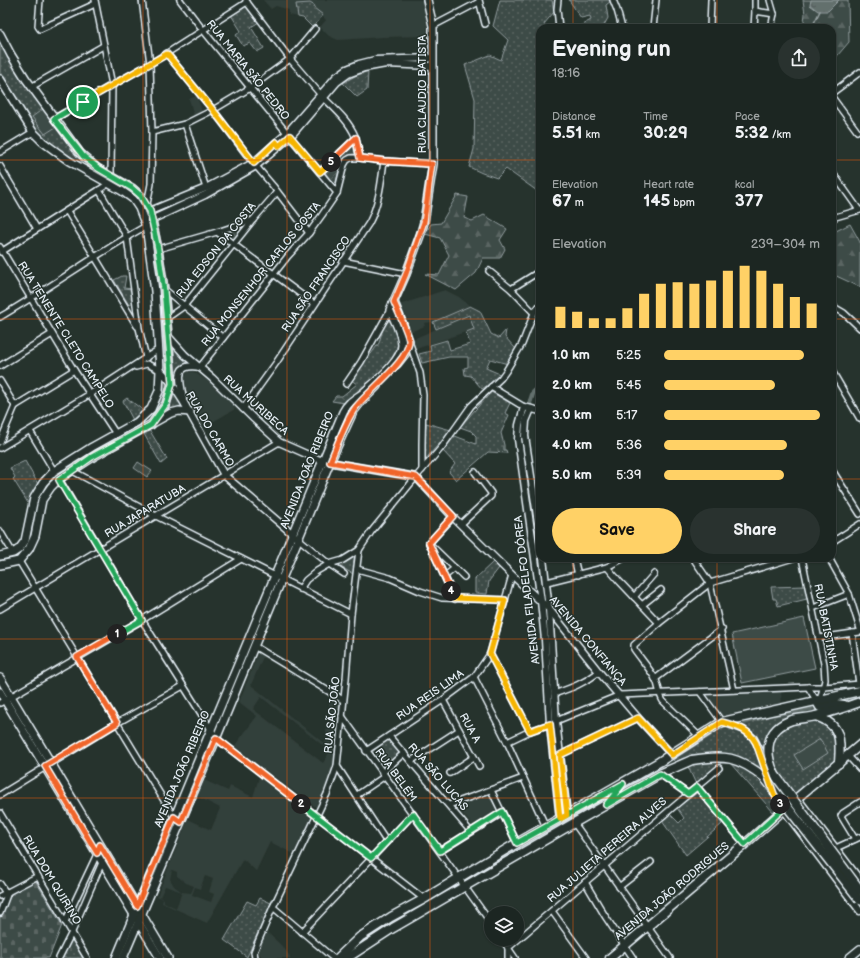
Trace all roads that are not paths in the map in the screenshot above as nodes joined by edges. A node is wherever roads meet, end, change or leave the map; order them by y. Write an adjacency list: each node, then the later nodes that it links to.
1 (40, 0): 13 (street)
2 (142, 0): 31 (street)
3 (180, 0): 25 (street, RUA MARIA SÃO PEDRO)
4 (427, 0): 23 (main road, RUA CLAUDIO BATISTA)
5 (558, 0): 17 (street)
6 (613, 0): 18 (street)
7 (656, 0): 19 (street)
8 (711, 0): 20 (street)
9 (755, 0): 14 (street)
10 (770, 0): 15 (street)
11 (246, 1): 25 (street); 29 (street)
12 (479, 1): 16 (street); 23 (street)
13 (95, 2): 27 (street)
14 (755, 11): 15 (street); 21 (street)
15 (774, 14): 22 (street)
16 (485, 24)
17 (559, 24)
18 (621, 24)
19 (653, 24)
20 (710, 24)
21 (754, 24)
22 (772, 24)
23 (433, 26): 30 (main road, RUA CLAUDIO BATISTA)
24 (316, 29): 29 (street)
25 (203, 30): 28 (street); 36 (street, RUA MARIA SÃO PEDRO)
26 (0, 34): 35 (main road)
27 (103, 46): 34 (street); 35 (street)
28 (167, 54): 31 (street); 40 (street)
29 (290, 59): 36 (street); 38 (street)
30 (432, 62): 38 (street); 51 (main road, RUA CLAUDIO BATISTA)
31 (150, 64): 34 (street); 45 (street)
32 (860, 72): 37 (street)
33 (0, 79): 44 (main road)
34 (112, 85): 41 (street); 55 (street)
35 (31, 87): 41 (main road)
36 (250, 88): 40 (street); 46 (street, RUA MARIA SÃO PEDRO)
37 (836, 90)
38 (323, 96): 46 (street); 47 (street)
39 (836, 102): 43 (street)
40 (213, 110): 42 (street); 52 (street)
41 (54, 119): 55 (main road)
42 (184, 124): 45 (street); 58 (street)
43 (857, 131)
44 (33, 132): 48 (street); 57 (main road)
45 (152, 132): 62 (street)
46 (288, 135): 52 (street); 54 (street, RUA MARIA SÃO PEDRO)
47 (356, 138): 49 (street); 54 (street)
48 (0, 152)
49 (360, 158): 50 (street); 61 (street, RUA MONSENHOR CARLOS COSTA)
50 (384, 161): 51 (street); 80 (street, RUA SÃO FRANCISCO)
51 (432, 164): 83 (main road, RUA CLAUDIO BATISTA)
52 (255, 165): 58 (street); 60 (street); 67 (street)
53 (0, 166): 70 (street)
54 (320, 172): 61 (street, RUA MARIA SÃO PEDRO)
55 (111, 175): 62 (main road)
56 (836, 178): 63 (street)
57 (108, 184): 59 (street); 69 (main road)
58 (206, 188): 65 (street)
59 (99, 190): 64 (street); 73 (street)
60 (277, 192): 68 (street, RUA EDSON DA COSTA); 72 (street)
61 (337, 193): 72 (street, RUA MONSENHOR CARLOS COSTA)
62 (147, 204): 65 (main road)
63 (859, 210): 66 (street)
64 (67, 211): 70 (street); 77 (street)
65 (150, 211): 67 (main road)
66 (836, 217)
67 (153, 219): 75 (main road)
68 (253, 220): 71 (street); 74 (street, RUA EDSON DA COSTA)
69 (146, 226): 73 (street); 79 (main road)
70 (37, 229): 76 (street)
71 (217, 232): 74 (street); 75 (street)
72 (309, 233): 84 (street, RUA MONSENHOR CARLOS COSTA)
73 (127, 237): 77 (street); 92 (street)
74 (234, 244): 84 (street); 90 (street, RUA EDSON DA COSTA)
75 (158, 249): 78 (main road)
76 (1, 250): 87 (street, RUA TENENTE CLETO CAMPELO)
77 (95, 258): 87 (street); 91 (street)
78 (160, 259): 79 (main road); 86 (main road)
79 (151, 260): 105 (main road)
80 (343, 261): 83 (street); 89 (street, RUA SÃO FRANCISCO)
81 (489, 270): 85 (street)
82 (536, 273): 85 (street)
83 (406, 274): 88 (main road, RUA CLAUDIO BATISTA)
84 (274, 275): 89 (street); 103 (street, RUA MONSENHOR CARLOS COSTA)
85 (511, 289): 96 (street)
86 (164, 290): 90 (street); 98 (main road)
87 (32, 299): 97 (street); 101 (street, RUA TENENTE CLETO CAMPELO)
88 (394, 302): 94 (main road); 104 (main road)
89 (314, 304): 121 (street, RUA SÃO FRANCISCO)
90 (184, 306): 98 (street, RUA EDSON DA COSTA); 103 (street)
91 (126, 308): 92 (street); 99 (street)
92 (136, 308): 99 (street)
93 (836, 308): 100 (street)
94 (390, 310): 115 (street); 131 (main road, AVENIDA JOÃO RIBEIRO)
95 (536, 310): 96 (street, RUA SÃO JOÃO)
96 (534, 313): 116 (street, RUA SÃO JOÃO)
97 (0, 317)
98 (167, 318): 102 (main road)
99 (139, 328): 106 (street)
100 (860, 328)
101 (52, 334): 107 (street); 110 (street, RUA TENENTE CLETO CAMPELO)
102 (168, 336): 108 (street, RUA MURIBECA); 114 (main road)
103 (223, 338): 108 (street, RUA MONSENHOR CARLOS COSTA)
104 (409, 341): 132 (main road, AVENIDA JOÃO RIBEIRO); 134 (street)
105 (159, 349): 106 (street); 111 (main road)
106 (146, 358): 109 (street)
107 (0, 366)
108 (200, 367): 118 (street); 121 (street, RUA MURIBECA)
109 (130, 369): 111 (street); 117 (street)
110 (74, 370): 117 (street, RUA TENENTE CLETO CAMPELO); 119 (street)
111 (162, 372): 114 (street, RUA DO CARMO); 127 (main road)
112 (836, 380): 124 (street)
113 (0, 381): 119 (street)
114 (171, 382): 118 (street, RUA DO CARMO); 125 (main road)
115 (346, 384)
116 (491, 387): 120 (street); 134 (street, RUA SÃO JOÃO)
117 (90, 394): 126 (street); 127 (street, RUA TENENTE CLETO CAMPELO)
118 (183, 401): 123 (street, RUA DO CARMO)
119 (15, 406): 128 (street)
120 (527, 408): 122 (street); 141 (street, AVENIDA FILADELFO DÓREA); 156 (street, AVENIDA FILADELFO DÓREA)
121 (243, 409): 129 (street, RUA MURIBECA)
122 (536, 410)
123 (190, 412): 125 (main road); 137 (street, RUA DO CARMO)
124 (860, 419)
125 (151, 425): 133 (main road)
126 (30, 431): 130 (street); 135 (street)
127 (116, 434): 135 (main road)
128 (0, 442)
129 (279, 442): 131 (street, RUA MURIBECA); 137 (street, RUA JAPARATUBA)
130 (0, 448)
131 (322, 461): 132 (street, RUA MURIBECA); 148 (main road, AVENIDA JOÃO RIBEIRO)
132 (330, 462): 139 (street, RUA MURIBECA); 148 (main road, AVENIDA JOÃO RIBEIRO)
133 (71, 470): 140 (main road); 143 (street)
134 (422, 470): 139 (street, RUA SÃO JOÃO)
135 (54, 471): 153 (main road)
136 (475, 472): 145 (street)
137 (224, 474): 143 (street, RUA JAPARATUBA); 148 (street, RUA DO CARMO)
138 (836, 476): 142 (street)
139 (416, 477): 144 (street, AVENIDA CONFIANÇA); 152 (street, RUA SÃO JOÃO)
140 (59, 480): 151 (street); 157 (main road)
141 (536, 509)
142 (860, 514)
143 (156, 516): 151 (street, RUA JAPARATUBA); 155 (street)
144 (453, 516): 145 (street, AVENIDA CONFIANÇA); 150 (street)
145 (461, 524): 173 (street, AVENIDA CONFIANÇA)
146 (860, 524): 149 (street)
147 (0, 531): 153 (street)
148 (296, 537): 167 (street, RUA DO CARMO); 175 (main road, AVENIDA JOÃO RIBEIRO); 178 (main road, AVENIDA JOÃO RIBEIRO)
149 (836, 539)
150 (429, 543): 169 (street); 176 (street)
151 (100, 550): 181 (street, RUA JAPARATUBA); 194 (street)
152 (359, 550): 167 (street); 170 (street, RUA SÃO JOÃO)
153 (13, 553): 154 (main road)
154 (0, 556)
155 (241, 559): 175 (street); 194 (street)
156 (536, 560)
157 (18, 561): 166 (main road); 181 (street)
158 (536, 562): 188 (street, AVENIDA FILADELFO DÓREA)
159 (544, 562): 179 (street, AVENIDA FILADELFO DÓREA)
160 (575, 562): 174 (street)
161 (616, 562): 168 (street)
162 (696, 562): 180 (street)
163 (780, 562): 180 (street)
164 (803, 562): 191 (street, RUA BATISTINHA)
165 (832, 562): 184 (street)
166 (0, 564)
167 (329, 564): 171 (street, RUA DO CARMO); 182 (street)
168 (607, 567): 174 (street); 185 (street)
169 (456, 568): 176 (street); 177 (street)
170 (357, 570): 186 (street); 193 (street, RUA SÃO JOÃO)
171 (344, 574)
172 (654, 574): 185 (street)
173 (512, 575): 187 (street, RUA REIS LIMA); 188 (street, AVENIDA CONFIANÇA)
174 (578, 575): 179 (street)
175 (274, 576): 178 (street); 230 (main road, AVENIDA JOÃO RIBEIRO)
176 (445, 576): 186 (street)
177 (464, 577)
178 (282, 580): 182 (street); 200 (main road, AVENIDA JOÃO RIBEIRO)
179 (547, 582): 190 (street, AVENIDA FILADELFO DÓREA)
180 (710, 583): 195 (street); 196 (street)
181 (35, 588): 192 (street, RUA JAPARATUBA); 202 (street)
182 (300, 589): 193 (street)
183 (661, 590): 189 (street)
184 (849, 594): 191 (street); 197 (street)
185 (634, 597): 189 (street)
186 (454, 598): 187 (street)
187 (505, 600): 201 (street, RUA REIS LIMA)
188 (542, 601): 190 (street, AVENIDA CONFIANÇA); 229 (street, AVENIDA FILADELFO DÓREA)
189 (642, 605): 195 (street)
190 (548, 608): 203 (street, AVENIDA CONFIANÇA); 215 (street, AVENIDA FILADELFO DÓREA)
191 (813, 608): 199 (street, RUA BATISTINHA)
192 (0, 609)
193 (351, 614): 218 (street, RUA SÃO JOÃO)
194 (142, 620): 202 (street); 207 (street)
195 (659, 623): 206 (street)
196 (722, 629): 206 (street); 211 (street)
197 (860, 631): 198 (street)
198 (852, 633): 199 (street); 208 (street)
199 (819, 638): 210 (street, RUA BATISTINHA)
200 (254, 646): 218 (street); 235 (main road, AVENIDA JOÃO RIBEIRO)
201 (490, 654): 204 (street, RUA REIS LIMA); 232 (street)
202 (77, 657): 217 (street); 228 (street)
203 (599, 672): 215 (street); 216 (street, AVENIDA CONFIANÇA)
204 (474, 677): 219 (street, RUA REIS LIMA); 236 (street)
205 (0, 678): 217 (main road)
206 (655, 679): 214 (street)
207 (183, 686): 228 (street); 230 (street)
208 (860, 686): 210 (street); 220 (main road)
209 (808, 687): 210 (street); 211 (street); 220 (street)
210 (824, 687): 220 (street, RUA BATISTINHA)
211 (734, 690): 213 (street)
212 (0, 692): 217 (main road)
213 (700, 692): 214 (street); 227 (street)
214 (660, 693): 216 (street); 234 (street)
215 (554, 694): 226 (street, AVENIDA FILADELFO DÓREA)
216 (620, 695): 225 (street, AVENIDA CONFIANÇA); 226 (street)
217 (5, 700): 246 (main road)
218 (343, 700): 223 (street, RUA SÃO JOÃO)
219 (442, 700): 231 (street, RUA A); 233 (street, RUA REIS LIMA)
220 (818, 700): 222 (main road); 227 (main road)
221 (860, 702): 222 (main road)
222 (846, 707): 224 (main road)
223 (342, 716): 238 (street, RUA BELÉM); 247 (street, RUA SÃO JOÃO)
224 (816, 716): 245 (main road); 299 (main road, bridge)
225 (638, 718): 240 (street); 241 (street, AVENIDA CONFIANÇA)
226 (556, 721): 240 (street, AVENIDA FILADELFO DÓREA)
227 (722, 722): 234 (main road); 265 (street)
228 (117, 723): 246 (street); 270 (street)
229 (550, 724): 232 (street); 271 (street, AVENIDA FILADELFO DÓREA)
230 (211, 730): 235 (street); 270 (main road, AVENIDA JOÃO RIBEIRO)
231 (459, 730): 243 (street, RUA A); 244 (street)
232 (530, 731): 236 (street)
233 (389, 736): 238 (street, RUA REIS LIMA); 239 (street, RUA SÃO LUCAS)
234 (699, 736): 241 (main road)
235 (216, 738): 269 (street); 272 (main road, AVENIDA JOÃO RIBEIRO)
236 (507, 742): 254 (street)
237 (860, 746): 242 (main road, AVENIDA JOÃO RODRIGUES)
238 (366, 751): 253 (street, RUA BELÉM)
239 (404, 753): 244 (street, RUA SÃO LUCAS); 253 (street)
240 (560, 755): 271 (street, AVENIDA FILADELFO DÓREA)
241 (672, 755): 255 (main road)
242 (848, 756): 245 (main road, AVENIDA JOÃO RODRIGUES); 250 (street)
243 (474, 757): 248 (street, RUA A); 251 (street)
244 (411, 761): 263 (street, RUA SÃO LUCAS)
245 (839, 763): 261 (main road, AVENIDA JOÃO RODRIGUES)
246 (48, 765): 259 (street); 280 (main road); 283 (main road)
247 (337, 766): 260 (street); 269 (street, RUA SÃO JOÃO)
248 (479, 766)
249 (719, 768): 256 (street, RUA JULIETA PEREIRA ALVES)
250 (860, 769)
251 (450, 773)
252 (660, 774): 258 (street); 264 (main road); 303 (main road, bridge)
253 (383, 775): 260 (street); 268 (street, RUA BELÉM)
254 (523, 778): 257 (street); 274 (street)
255 (623, 784): 264 (main road); 271 (main road)
256 (697, 787): 258 (street, RUA JULIETA PEREIRA ALVES); 279 (street)
257 (491, 790): 263 (street); 266 (street)
258 (688, 794): 290 (street, RUA JULIETA PEREIRA ALVES)
259 (0, 795)
260 (356, 795): 277 (street)
261 (797, 798): 265 (main road, AVENIDA JOÃO RODRIGUES); 281 (street)
262 (860, 802): 276 (street)
263 (449, 805): 275 (street, RUA SÃO LUCAS)
264 (606, 805): 273 (main road)
265 (783, 809): 279 (main road, AVENIDA JOÃO RODRIGUES); 307 (street)
266 (502, 812): 275 (street); 278 (street)
267 (0, 813): 292 (street, RUA DOM QUIRINO)
268 (413, 814): 277 (street); 282 (street, RUA BELÉM)
269 (316, 816): 285 (street); 305 (street, RUA SÃO JOÃO)
270 (174, 817): 272 (street); 304 (main road, AVENIDA JOÃO RIBEIRO)
271 (564, 817): 274 (main road)
272 (181, 822): 311 (main road, AVENIDA JOÃO RIBEIRO)
273 (574, 823): 289 (main road); 290 (street)
274 (546, 827): 278 (main road)
275 (471, 832): 282 (street)
276 (858, 838): 281 (street)
277 (386, 841): 285 (street)
278 (517, 843): 286 (main road)
279 (745, 844): 314 (main road, AVENIDA JOÃO RODRIGUES)
280 (100, 845): 283 (street); 284 (main road)
281 (836, 848): 291 (street)
282 (440, 851): 293 (street, RUA BELÉM)
283 (97, 853): 287 (main road); 312 (street)
284 (106, 854): 287 (street); 304 (main road)
285 (371, 858): 302 (street); 316 (street)
286 (493, 858): 289 (main road); 293 (main road)
287 (102, 862): 310 (main road); 315 (street)
288 (651, 862): 298 (street)
289 (504, 863): 297 (main road)
290 (604, 866): 295 (street, RUA JULIETA PEREIRA ALVES); 298 (street)
291 (858, 874): 294 (street)
292 (38, 876): 300 (street); 312 (street, RUA DOM QUIRINO)
293 (459, 878): 297 (street, RUA BELÉM); 302 (main road)
294 (860, 880)
295 (585, 882): 306 (street, RUA JULIETA PEREIRA ALVES); 317 (street)
296 (0, 884): 300 (street)
297 (464, 886): 309 (street, RUA BELÉM); 329 (main road)
298 (619, 888): 314 (street)
299 (860, 890)
300 (7, 892): 301 (street); 308 (street)
301 (0, 896)
302 (424, 899): 328 (main road)
303 (860, 900)
304 (137, 906): 310 (main road, AVENIDA JOÃO RIBEIRO); 311 (main road)
305 (273, 907): 316 (street); 326 (street, RUA SÃO JOÃO)
306 (552, 911): 318 (street, RUA JULIETA PEREIRA ALVES); 332 (street)
307 (860, 911)
308 (0, 913)
309 (484, 913)
310 (134, 914): 313 (main road); 322 (main road, AVENIDA JOÃO RIBEIRO)
311 (142, 915): 313 (main road, AVENIDA JOÃO RIBEIRO); 325 (main road)
312 (65, 922): 315 (street, RUA DOM QUIRINO)
313 (139, 922): 323 (main road, AVENIDA JOÃO RIBEIRO); 324 (main road)
314 (647, 926): 317 (main road, AVENIDA JOÃO RODRIGUES); 335 (street)
315 (72, 932): 320 (street); 321 (street, RUA DOM QUIRINO)
316 (302, 932): 327 (street)
317 (625, 946): 333 (main road, AVENIDA JOÃO RODRIGUES); 334 (street)
318 (508, 948): 330 (street); 331 (street)
319 (860, 949): 336 (main road)
320 (59, 958)
321 (87, 958)
322 (116, 958)
323 (123, 958)
324 (160, 958)
325 (168, 958)
326 (256, 958)
327 (334, 958)
328 (338, 958)
329 (347, 958)
330 (508, 958)
331 (515, 958)
332 (586, 958)
333 (610, 958)
334 (634, 958)
335 (670, 958)
336 (849, 958)

